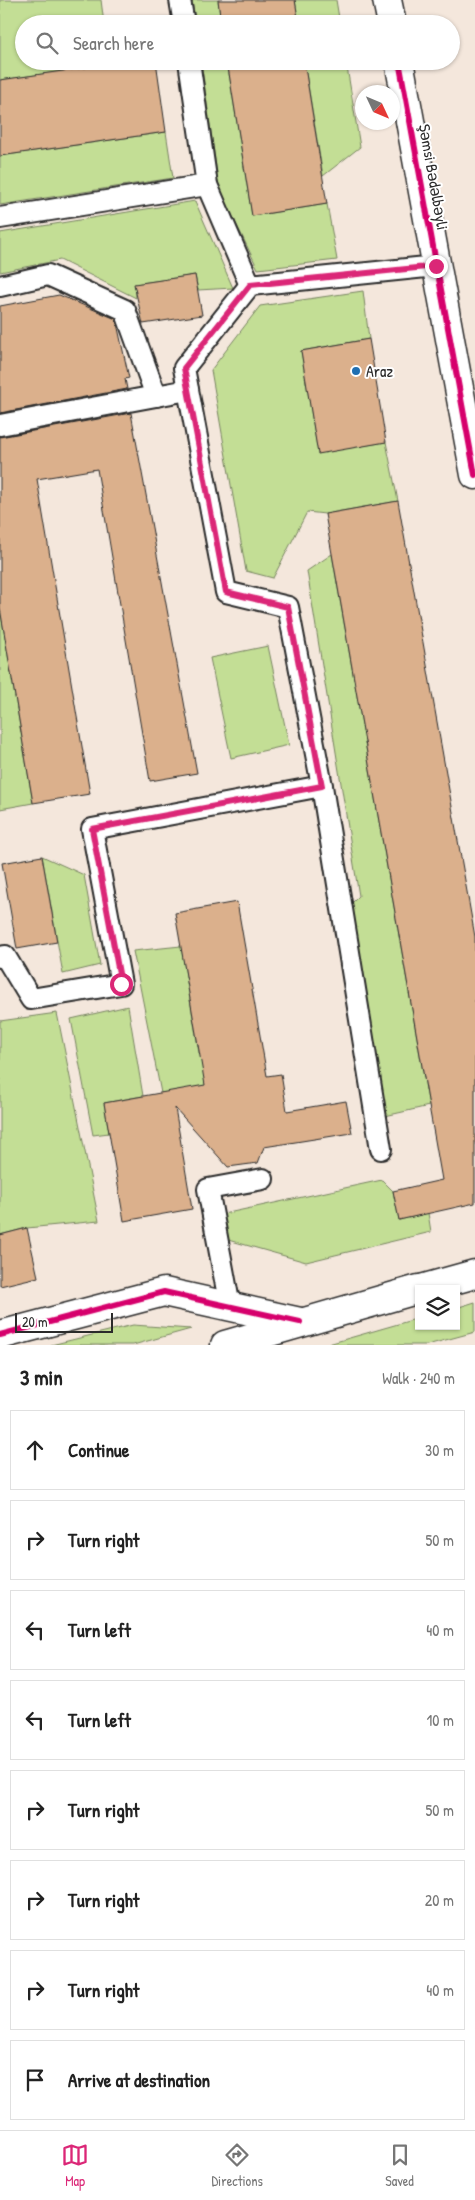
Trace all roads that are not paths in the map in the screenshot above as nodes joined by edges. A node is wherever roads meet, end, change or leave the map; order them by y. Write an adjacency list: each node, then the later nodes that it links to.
1 (180, 0): 3 (lane)
2 (388, 0): 4 (street)
3 (182, 15)
4 (390, 15)
5 (190, 70): 7 (lane)
6 (401, 70): 9 (street, Şəmsi Bədəlbəyli)
7 (207, 185): 8 (lane); 10 (lane)
8 (0, 218)
9 (436, 266): 10 (lane); 15 (street, Şəmsi Bədəlbəyli)
10 (250, 285): 12 (lane)
11 (0, 286): 13 (lane)
12 (188, 390): 13 (lane); 16 (lane)
13 (156, 396): 14 (lane)
14 (0, 425)
15 (475, 475)
16 (322, 786): 17 (lane); 18 (lane)
17 (0, 957)
18 (380, 1149)
19 (264, 1179): 23 (lane)
20 (475, 1274): 21 (street)
21 (435, 1285)
22 (415, 1290): 24 (street)
23 (230, 1307): 24 (street); 25 (street)
24 (300, 1322): 26 (street)
25 (0, 1335)
26 (225, 1345)

